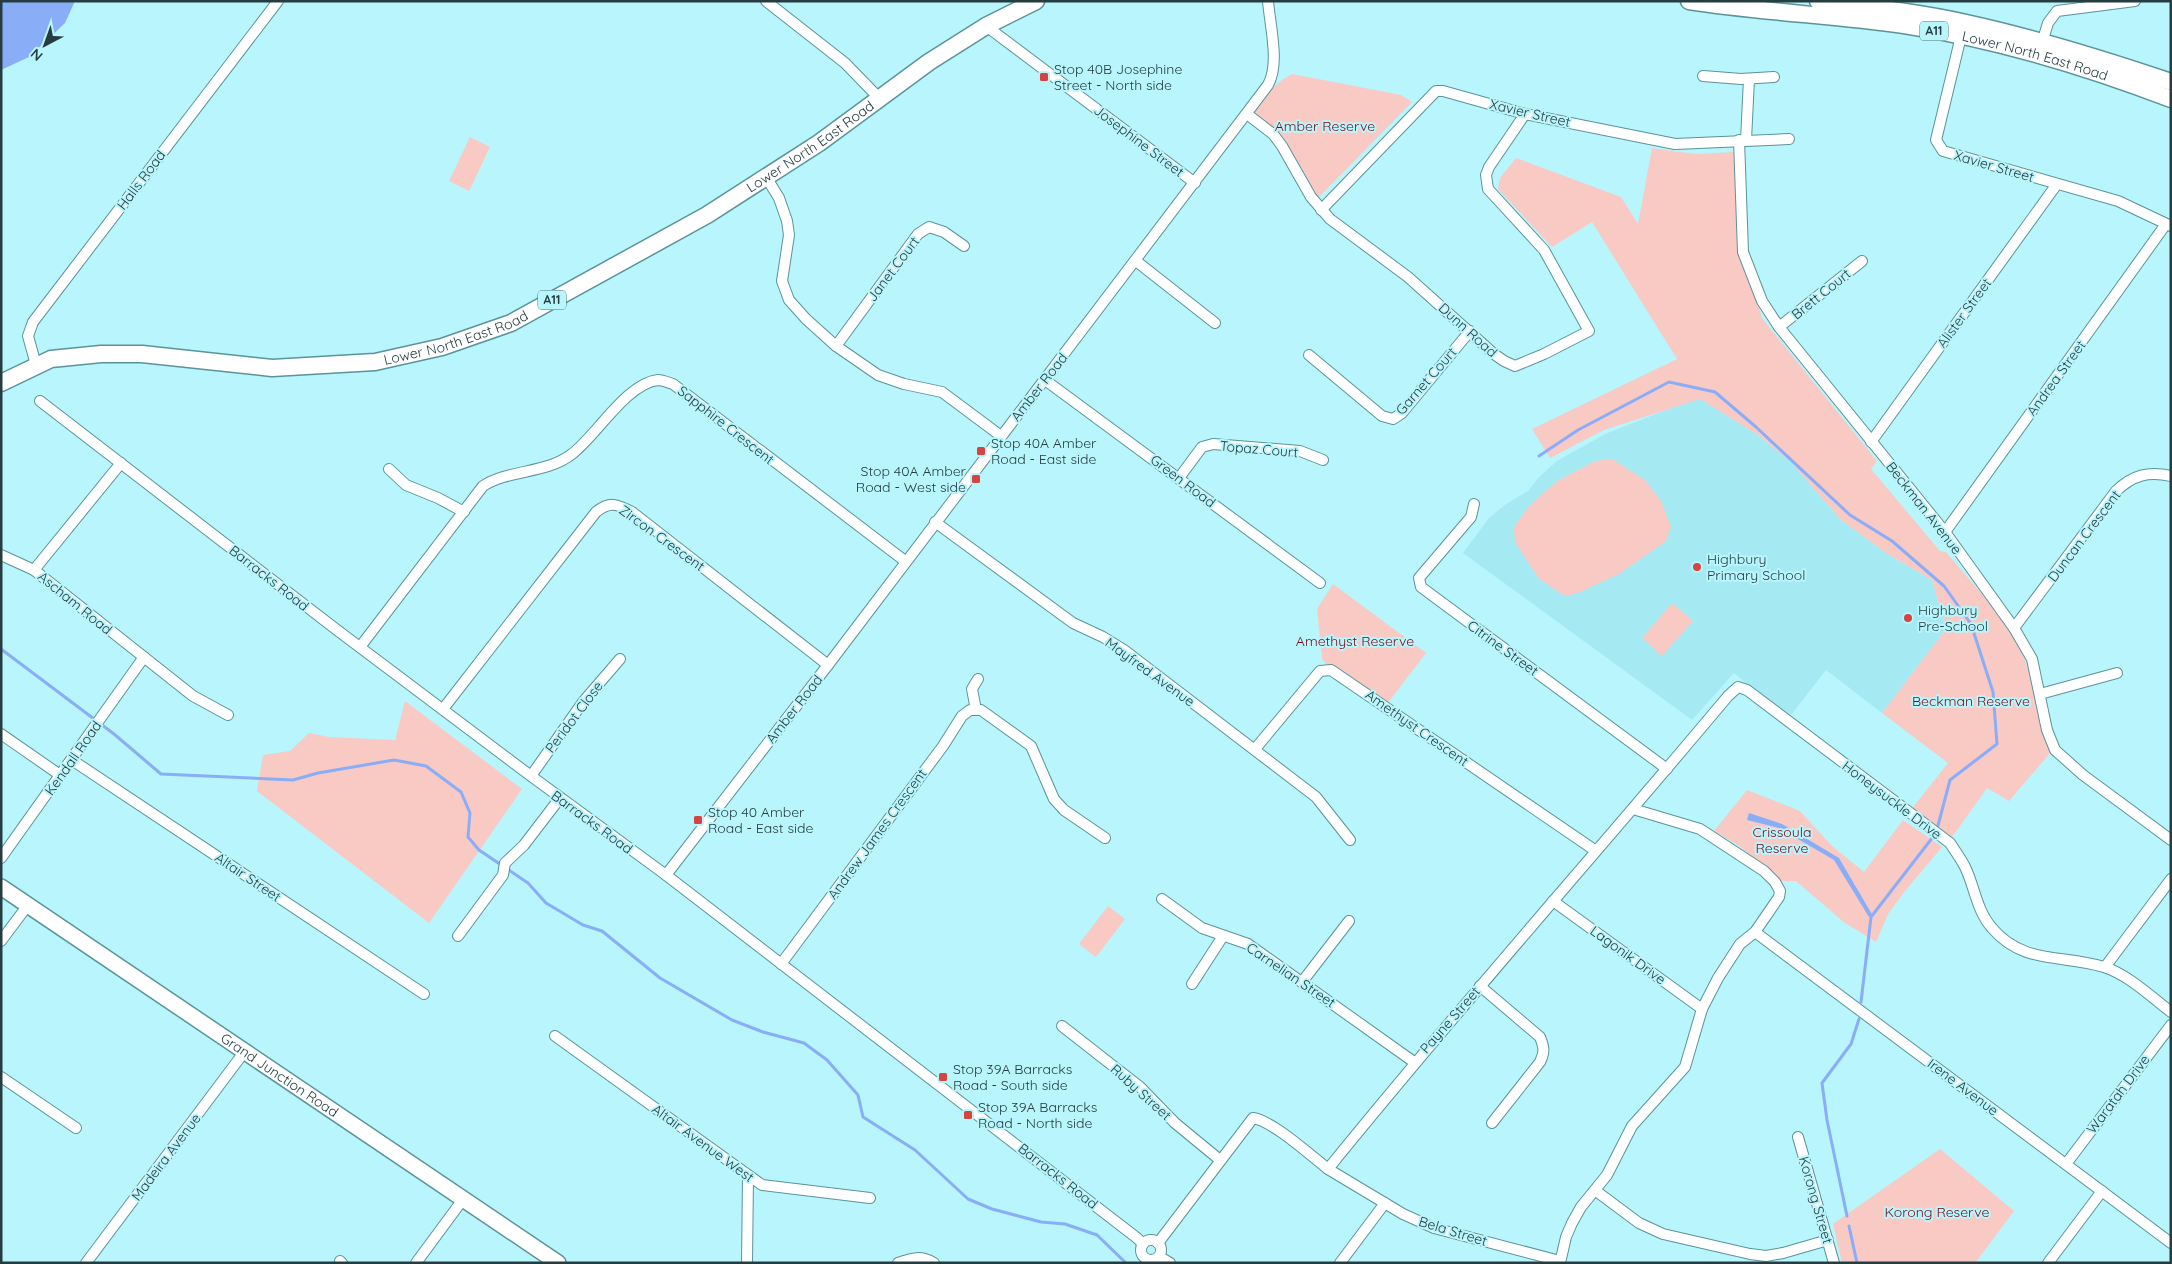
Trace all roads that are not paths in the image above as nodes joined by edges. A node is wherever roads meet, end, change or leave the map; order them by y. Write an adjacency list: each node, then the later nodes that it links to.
1 (278, 1): 35 (street, Halls Road)
2 (766, 1): 17 (street)
3 (1036, 1): 9 (main road, Lower North East Road / A11)
4 (1268, 1): 18 (street, Amber Road)
5 (1689, 1): 10 (main road, Lower North East Road / A11)
6 (1818, 1): 10 (main road, Lower North East Road / A11)
7 (2135, 1): 8 (street)
8 (2126, 2): 11 (street)
9 (986, 26): 17 (main road, Lower North East Road / A11); 23 (street, Josephine Street)
10 (1963, 30): 11 (main road, Lower North East Road / A11); 24 (street, Xavier Street)
11 (2040, 48): 15 (main road, Lower North East Road / A11); 16 (main road, Lower North East Road / A11)
12 (1703, 76): 14 (street)
13 (1774, 77): 14 (street)
14 (1749, 79): 21 (street, Beckman Avenue)
15 (2171, 82)
16 (2171, 98)
17 (880, 99): 22 (main road, Lower North East Road / A11)
18 (1247, 114): 23 (street, Amber Road); 25 (street, Dunn Road)
19 (1525, 114): 21 (street, Xavier Street); 25 (street, Xavier Street); 32 (street, Dunn Road)
20 (1789, 139): 21 (street, Xavier Street)
21 (1742, 140): 31 (street, Beckman Avenue)
22 (766, 177): 33 (street); 35 (main road, Lower North East Road / A11)
23 (1195, 183): 29 (street, Amber Road)
24 (2057, 184): 26 (street, Xavier Street); 40 (street, Alister Street)
25 (1321, 210): 32 (street, Dunn Road)
26 (2169, 225): 49 (street, Andrea Street)
27 (964, 246): 33 (street, Janet Court)
28 (1862, 260): 31 (street, Brett Court)
29 (1136, 261): 30 (street); 37 (street, Amber Road)
30 (1215, 323)
31 (1779, 327): 40 (street, Beckman Avenue)
32 (1470, 331): 34 (street, Garnet Court)
33 (836, 346): 39 (street)
34 (1308, 355)
35 (36, 365): 36 (main road, Lower North East Road / A11)
36 (3, 380)
37 (1045, 380): 39 (street, Amber Road); 45 (street, Green Road)
38 (40, 401): 42 (street, Barracks Road)
39 (1001, 436): 48 (street, Amber Road)
40 (1871, 442): 49 (street, Beckman Avenue)
41 (1323, 460): 45 (street, Topaz Court)
42 (121, 463): 52 (street, Ascham Road); 55 (street, Barracks Road)
43 (389, 469): 47 (street)
44 (2171, 476): 54 (street, Duncan Crescent)
45 (1179, 478): 53 (street, Green Road)
46 (1474, 504): 69 (street, Citrine Street)
47 (464, 512): 51 (street, Sapphire Crescent); 55 (street, Sapphire Crescent)
48 (935, 522): 51 (street, Amber Road); 67 (street, Mayfred Avenue)
49 (1945, 532): 54 (street, Beckman Avenue)
50 (1, 555): 52 (street)
51 (905, 561): 58 (street, Amber Road)
52 (34, 570): 56 (street, Ascham Road)
53 (1320, 583)
54 (2014, 628): 62 (street, Beckman Avenue)
55 (360, 647): 63 (street, Barracks Road)
56 (144, 657): 65 (street, Ascham Road); 68 (street, Kendall Road)
57 (620, 659): 71 (street, Peridot Close)
58 (828, 665): 63 (street, Zircon Crescent); 79 (street, Amber Road)
59 (2117, 673): 62 (street)
60 (978, 679): 64 (street)
61 (1738, 687): 69 (street, Payne Street); 91 (street, Honeysuckle Drive)
62 (2040, 694): 76 (street, Beckman Avenue)
63 (442, 709): 71 (street, Barracks Road)
64 (976, 710): 74 (street); 90 (street, Andrew James Crescent)
65 (228, 715)
66 (1, 734): 70 (street)
67 (1255, 749): 75 (street, Mayfred Avenue); 77 (street, Amethyst Crescent)
68 (72, 760): 70 (street, Kendall Road); 95 (street, Altair Street)
69 (1668, 769): 73 (street, Payne Street)
70 (60, 775): 78 (street, Kendall Road)
71 (530, 776): 72 (street, Barracks Road)
72 (560, 798): 79 (street, Barracks Road); 87 (street)
73 (1633, 809): 77 (street, Payne Street); 86 (street)
74 (1105, 838)
75 (1350, 840)
76 (2171, 840)
77 (1596, 851): 83 (street, Payne Street)
78 (1, 858)
79 (666, 875): 90 (street, Barracks Road)
80 (2171, 879): 91 (street)
81 (1, 887): 84 (main road, Grand Junction Road)
82 (1162, 899): 88 (street, Carnelian Street)
83 (1553, 901): 94 (street, Payne Street); 96 (street, Lagonik Drive)
84 (28, 905): 89 (street); 101 (main road, Grand Junction Road)
85 (1350, 921): 92 (street)
86 (1755, 932): 96 (street); 108 (street, Irene Avenue)
87 (458, 936)
88 (1223, 936): 92 (street, Carnelian Street); 93 (street)
89 (1, 941)
90 (781, 964): 119 (street, Barracks Road)
91 (2105, 967): 97 (street, Honeysuckle Drive)
92 (1302, 982): 102 (street, Carnelian Street)
93 (1192, 984)
94 (1480, 986): 102 (street, Payne Street); 104 (street)
95 (424, 994)
96 (1702, 1009): 111 (street)
97 (2171, 1012)
98 (2171, 1025): 108 (street, Waratah Drive)
99 (1062, 1026): 107 (street, Ruby Street)
100 (555, 1036): 110 (street, Altair Avenue West)
101 (245, 1051): 113 (main road, Grand Junction Road); 122 (street, Madeira Avenue)
102 (1414, 1062): 109 (street, Payne Street)
103 (1, 1077): 105 (street)
104 (1492, 1122)
105 (76, 1128)
106 (1798, 1137): 116 (street, Korong Street)
107 (1220, 1160): 109 (street); 117 (street)
108 (2066, 1164): 112 (street, Irene Avenue)
109 (1328, 1169): 115 (street, Bela Street)
110 (748, 1176): 114 (street, Altair Avenue West); 125 (street)
111 (1596, 1191): 116 (street); 121 (street)
112 (2102, 1191): 118 (street, Irene Avenue); 131 (street)
113 (464, 1198): 123 (street); 124 (main road, Grand Junction Road)
114 (870, 1198)
115 (1385, 1202): 121 (street, Bela Street); 129 (street)
116 (1828, 1240): 130 (street, Korong Street)
117 (1158, 1243): 119 (street); 120 (street)
118 (2171, 1243)
119 (1143, 1244): 120 (street)
120 (1160, 1256): 128 (street)
121 (1560, 1262)
122 (86, 1263)
123 (416, 1263)
124 (558, 1263)
125 (747, 1263)
126 (898, 1263): 127 (street)
127 (934, 1263)
128 (1170, 1263)
129 (1340, 1263)
130 (1834, 1263)
131 (2048, 1263)

